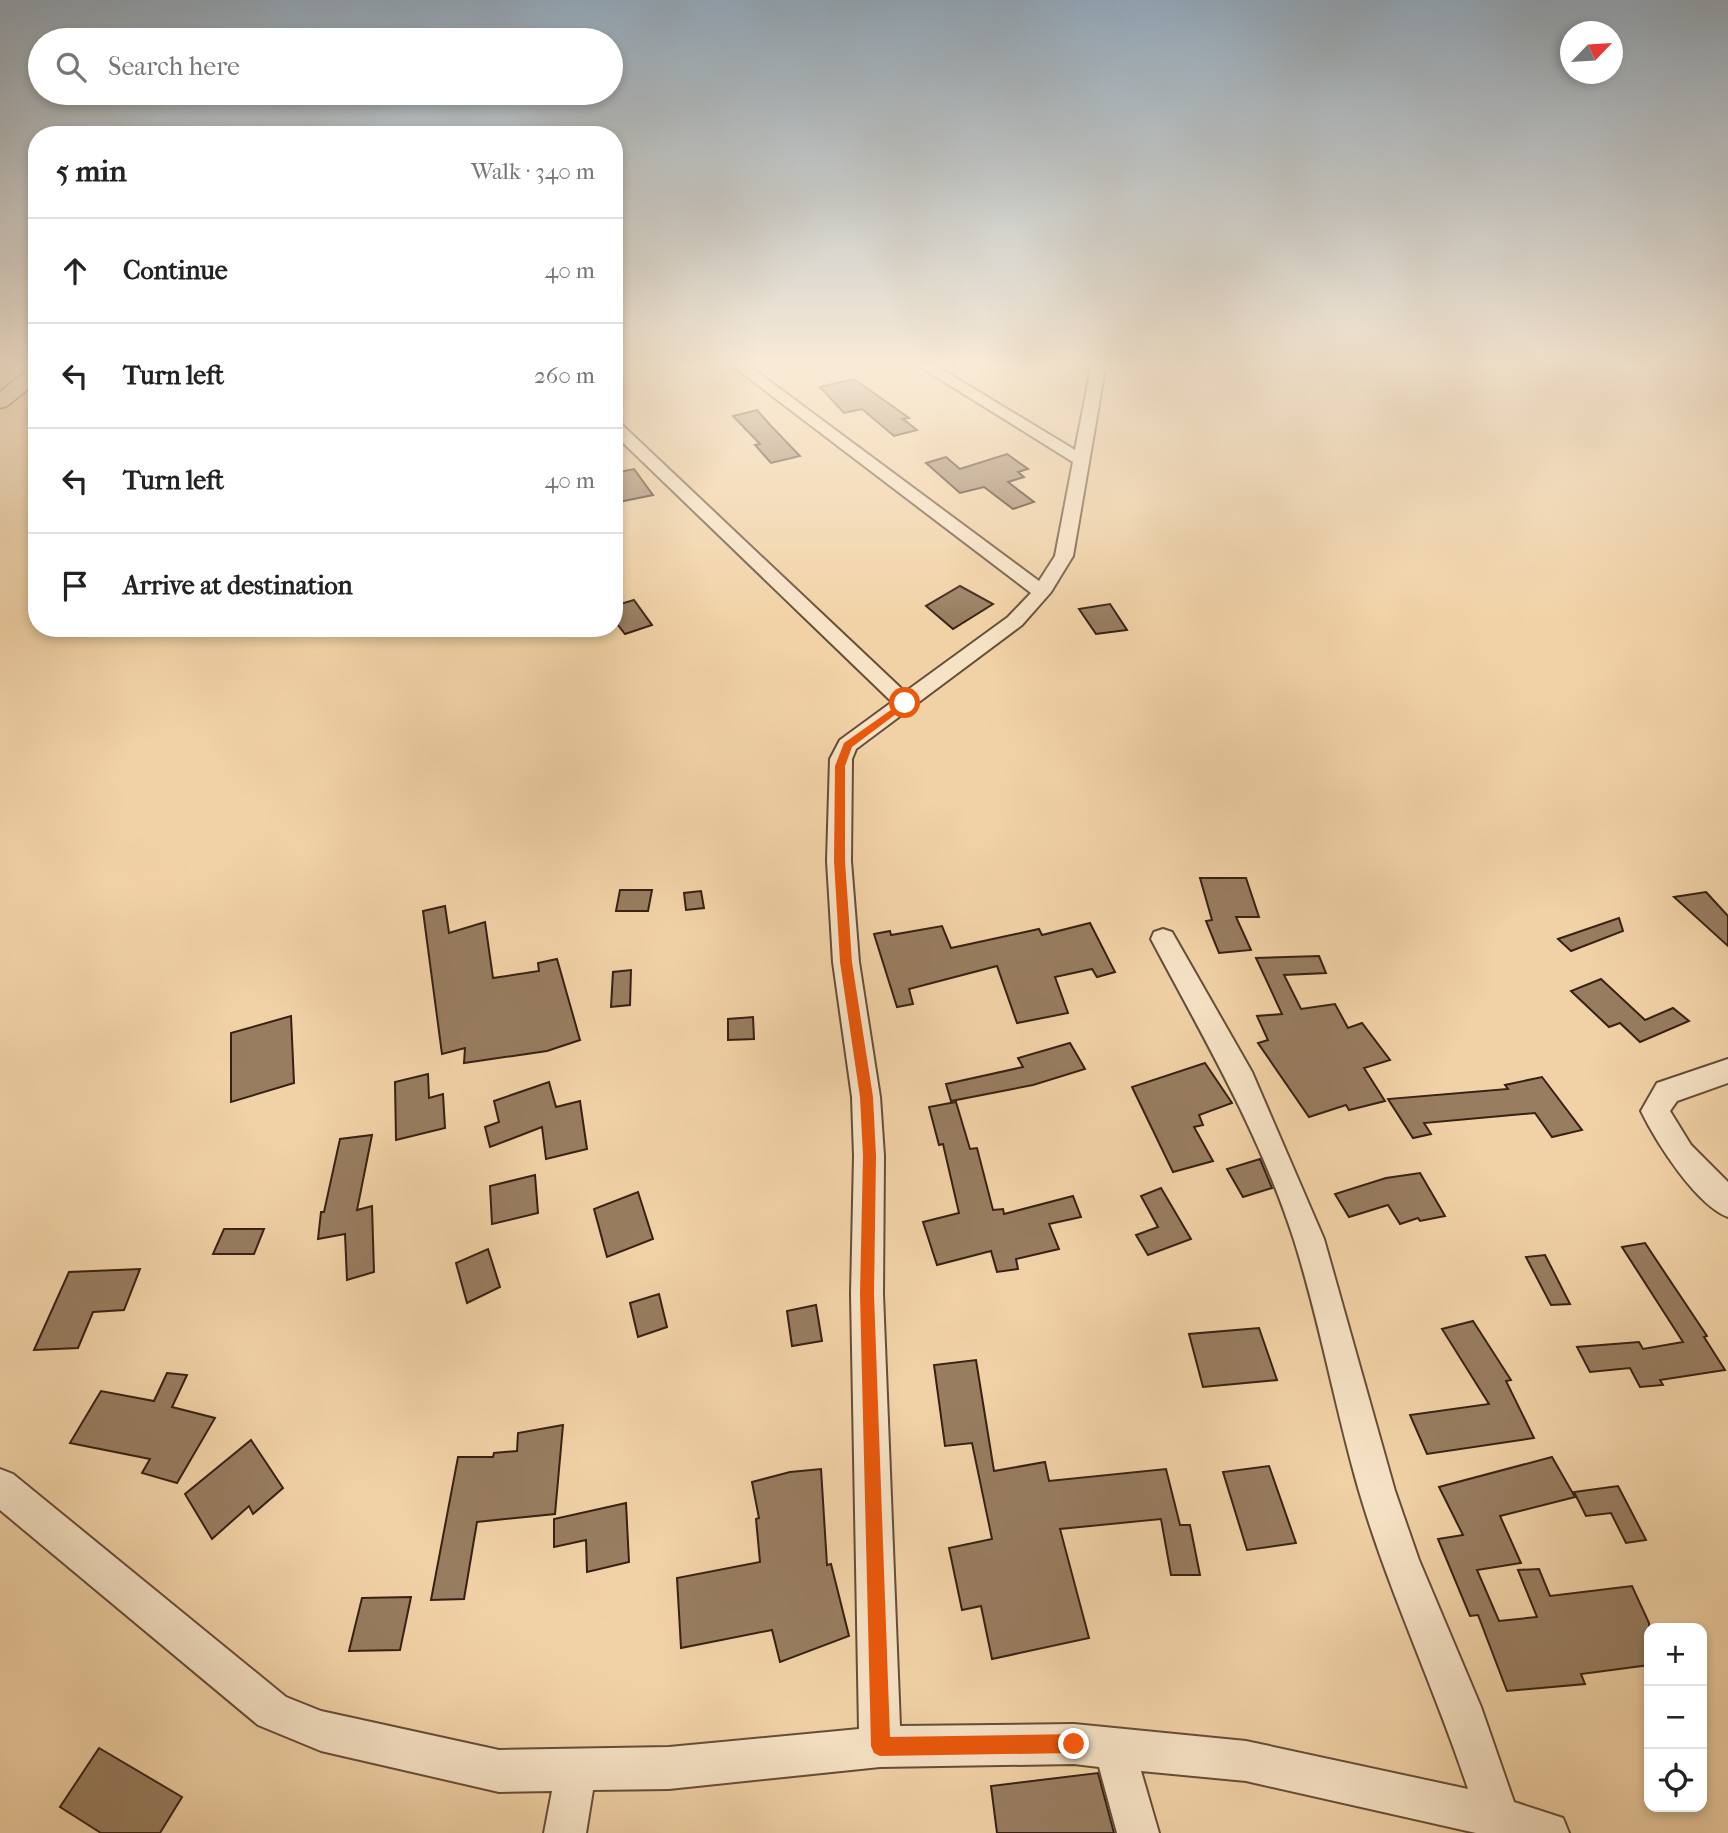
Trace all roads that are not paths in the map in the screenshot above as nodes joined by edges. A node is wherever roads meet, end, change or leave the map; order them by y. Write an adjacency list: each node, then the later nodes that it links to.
1 (639, 449): 7 (street)
2 (850, 449): 6 (street)
3 (1062, 449): 5 (street)
4 (1083, 449): 5 (street)
5 (1081, 460): 6 (street)
6 (1042, 592): 7 (street)
7 (905, 703): 12 (street)
8 (1163, 939): 15 (street)
9 (1728, 1071): 10 (street)
10 (1728, 1203)
11 (0, 1487): 14 (street)
12 (880, 1746): 13 (street); 14 (street)
13 (1114, 1748): 15 (street); 17 (street)
14 (576, 1771): 16 (street)
15 (1499, 1818): 18 (street)
16 (565, 1833)
17 (1138, 1833)
18 (1548, 1833)

